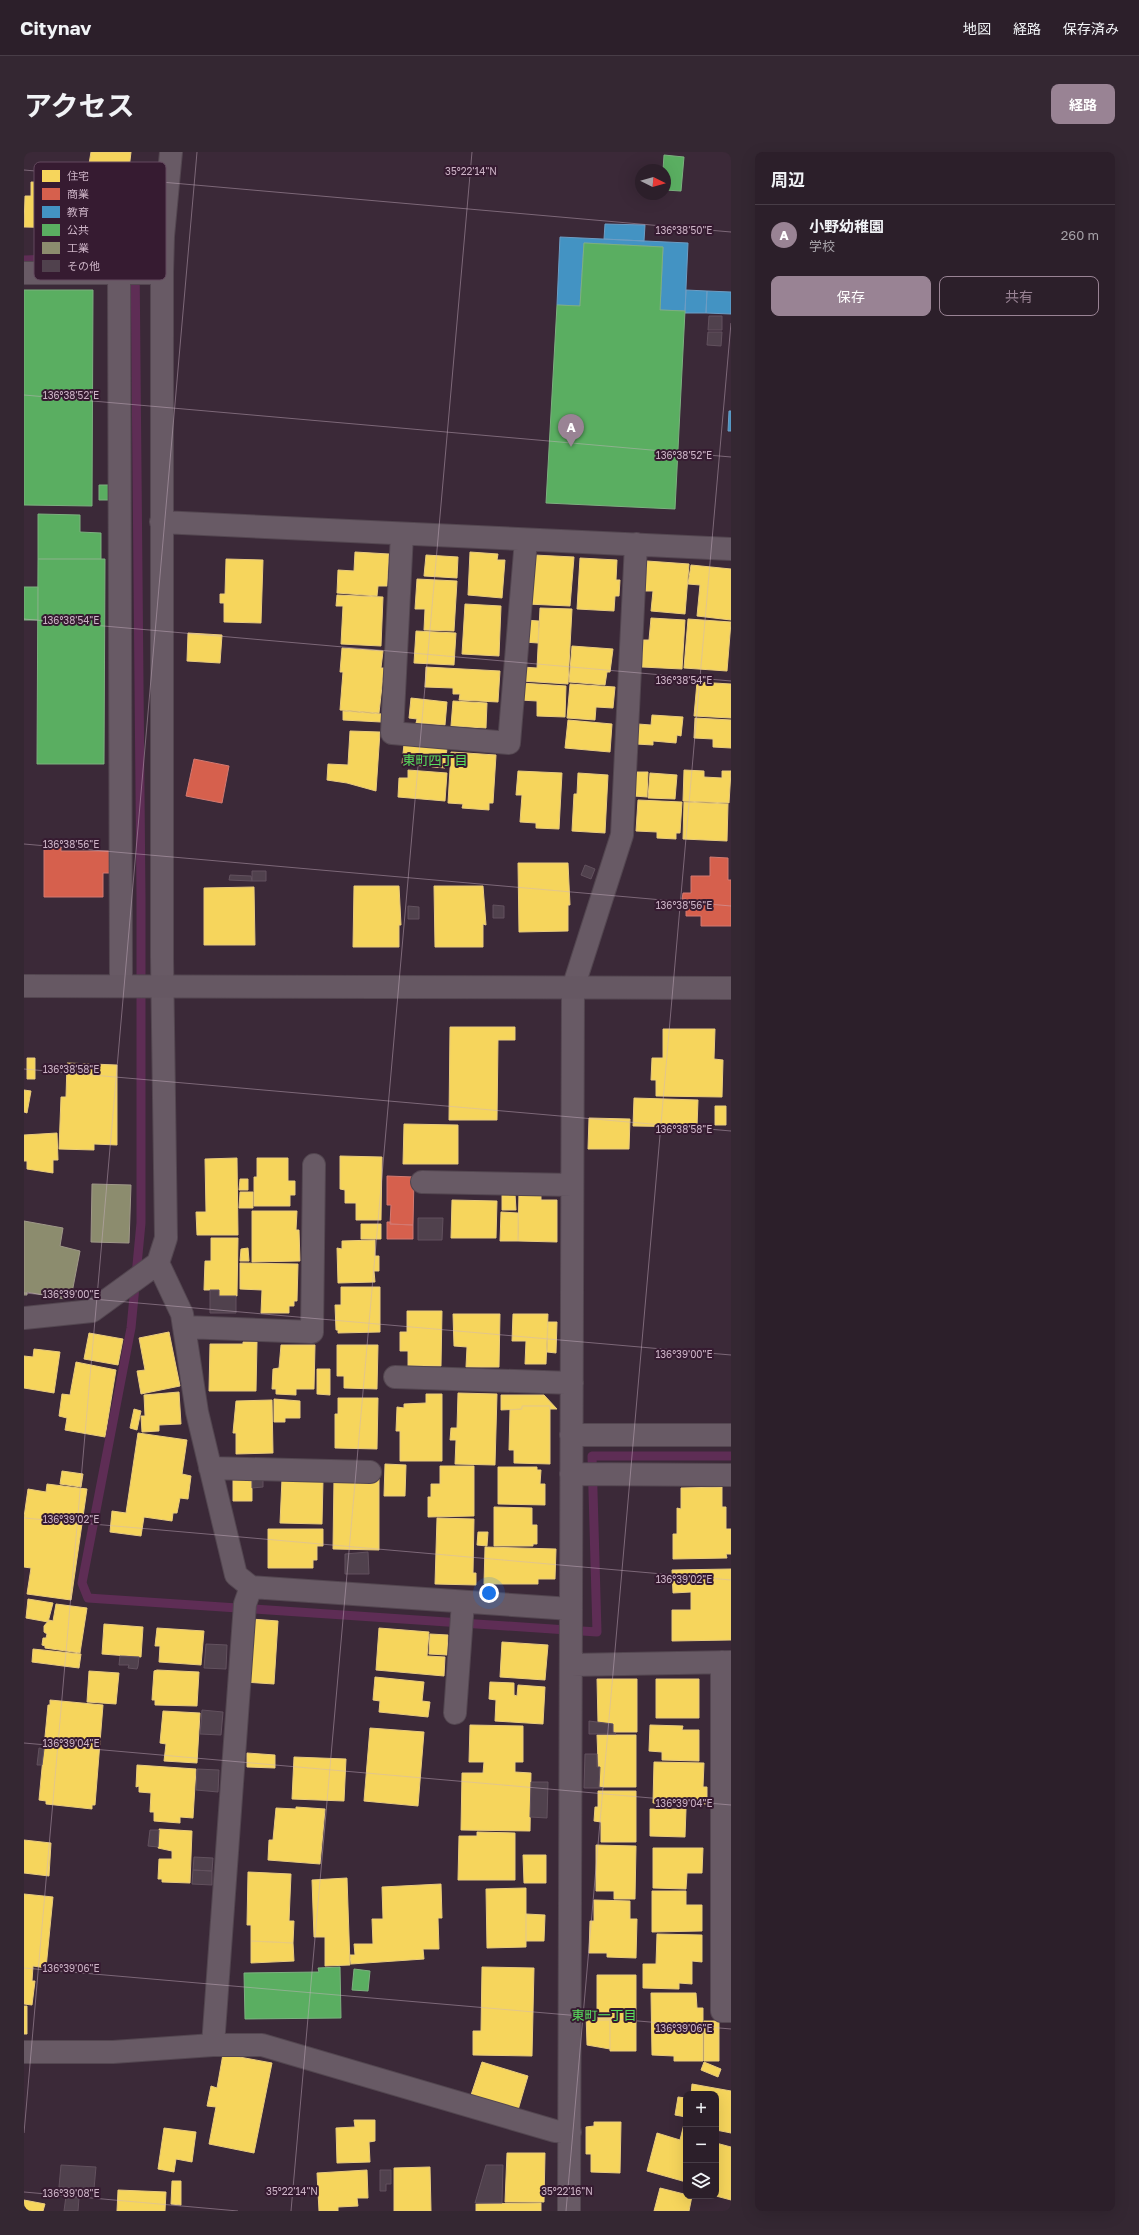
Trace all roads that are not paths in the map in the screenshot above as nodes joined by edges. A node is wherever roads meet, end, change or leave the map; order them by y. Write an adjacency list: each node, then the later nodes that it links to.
1 (171, 152): 2 (street)
2 (166, 204)
3 (24, 273): 4 (street)
4 (34, 273)
5 (119, 280): 13 (street)
6 (162, 280): 7 (street)
7 (161, 522): 8 (street); 14 (street)
8 (402, 534): 9 (street); 9 (street)
9 (526, 540): 10 (street)
10 (636, 544): 11 (street); 15 (street)
11 (731, 549)
12 (24, 986): 13 (street)
13 (121, 986): 14 (street)
14 (163, 986): 15 (street); 20 (street)
15 (572, 988): 16 (street); 19 (street)
16 (731, 988)
17 (314, 1165): 22 (street)
18 (422, 1182): 19 (street)
19 (572, 1184): 24 (street)
20 (158, 1263): 21 (street); 22 (street)
21 (24, 1318)
22 (184, 1327): 27 (street)
23 (395, 1377): 24 (street)
24 (572, 1383): 25 (street)
25 (571, 1435): 26 (street); 29 (street)
26 (731, 1436)
27 (210, 1468): 28 (street); 31 (street)
28 (370, 1472)
29 (572, 1474): 30 (street); 33 (street)
30 (731, 1475)
31 (251, 1587): 32 (street); 38 (street)
32 (464, 1602): 33 (street); 36 (street)
33 (571, 1609): 35 (street)
34 (727, 1662): 35 (street); 37 (street)
35 (570, 1665): 40 (street)
36 (455, 1713)
37 (731, 2012)
38 (213, 2045): 39 (street); 40 (street)
39 (24, 2052)
40 (570, 2132): 41 (street)
41 (569, 2211)

